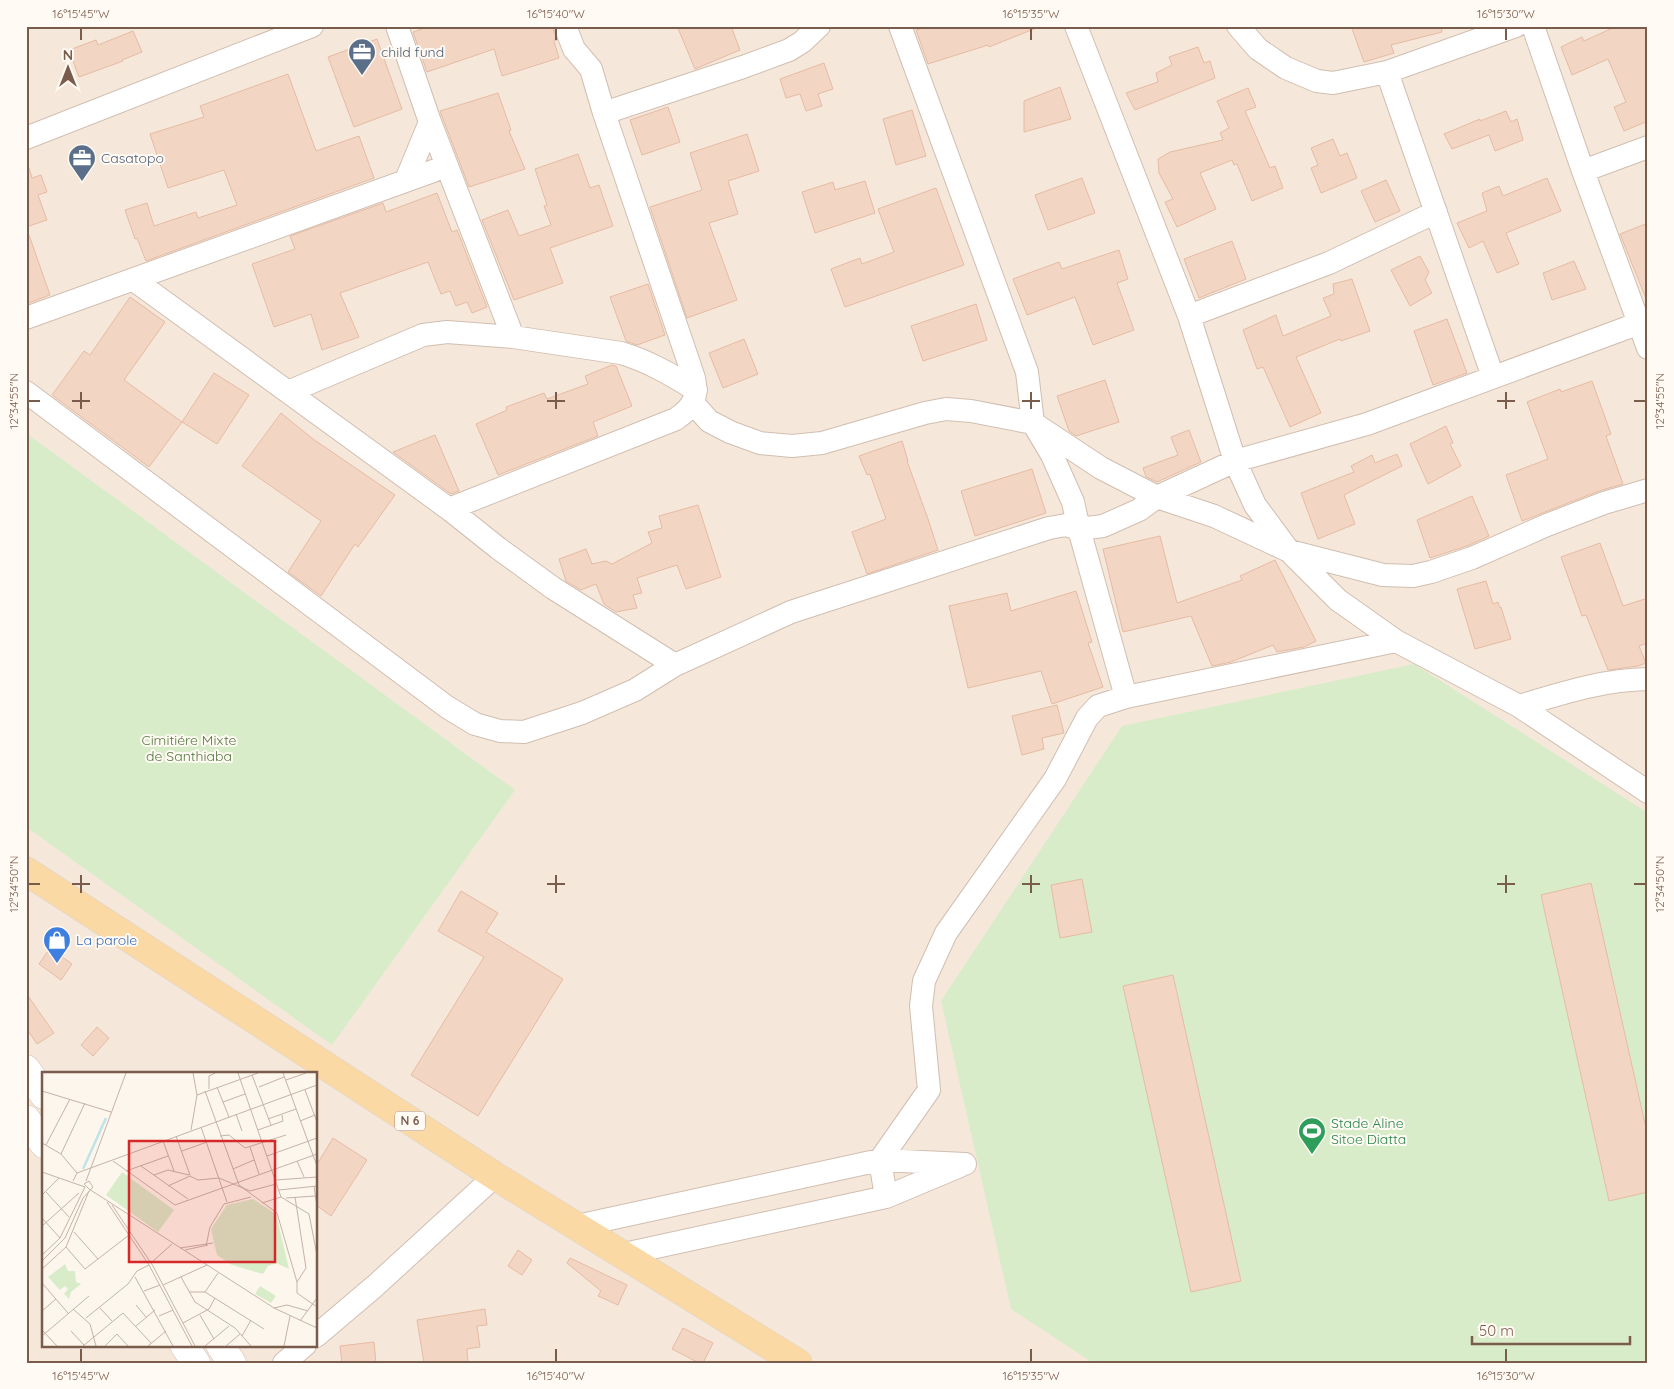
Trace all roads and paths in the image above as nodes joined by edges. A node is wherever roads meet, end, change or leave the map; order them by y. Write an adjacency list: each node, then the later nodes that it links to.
1 (312, 26): 13 (street)
2 (398, 26): 12 (street)
3 (565, 26): 11 (street)
4 (819, 26): 11 (street)
5 (900, 26): 29 (street)
6 (1076, 26): 20 (street)
7 (1238, 26): 10 (street)
8 (1516, 26): 10 (street)
9 (1533, 26): 16 (street)
10 (1387, 72): 18 (street)
11 (604, 113): 28 (street)
12 (430, 122): 15 (street); 17 (street)
13 (26, 138)
14 (1648, 147): 16 (street)
15 (447, 166): 17 (street); 23 (street)
16 (1583, 171): 22 (street)
17 (406, 180): 19 (street)
18 (1436, 212): 20 (street); 25 (street)
19 (134, 280): 21 (street); 27 (street)
20 (1189, 316): 30 (street)
21 (26, 318)
22 (1643, 322): 24 (street); 25 (street)
23 (513, 337): 27 (street); 28 (street)
24 (1648, 348)
25 (1493, 377): 30 (street)
26 (26, 392): 37 (street)
27 (288, 392): 33 (street)
28 (695, 396): 29 (street); 33 (street)
29 (1033, 423): 32 (street); 34 (street)
30 (1235, 461): 32 (street); 35 (street)
31 (1648, 490): 35 (street)
32 (1157, 496): 34 (street); 35 (street)
33 (449, 509): 37 (street)
34 (1079, 529): 37 (street); 39 (street)
35 (1289, 551): 36 (street)
36 (1396, 641): 39 (street); 40 (street)
37 (675, 665)
38 (1648, 679): 40 (street)
39 (1126, 697): 47 (street)
40 (1519, 706): 41 (street)
41 (1648, 792)
42 (26, 871): 48 (main road, N 6)
43 (26, 1069): 44 (street)
44 (42, 1091)
45 (26, 1119): 46 (street)
46 (42, 1141)
47 (880, 1160): 49 (street); 49 (street); 50 (street)
48 (496, 1176): 50 (main road, N 6); 52 (street)
49 (886, 1197): 51 (street)
50 (577, 1226): 51 (main road, N 6)
51 (624, 1254): 59 (main road, N 6)
52 (318, 1334)
53 (185, 1346): 56 (street)
54 (221, 1346): 57 (street)
55 (304, 1346): 58 (street)
56 (196, 1363)
57 (232, 1363)
58 (284, 1363)
59 (798, 1363)

